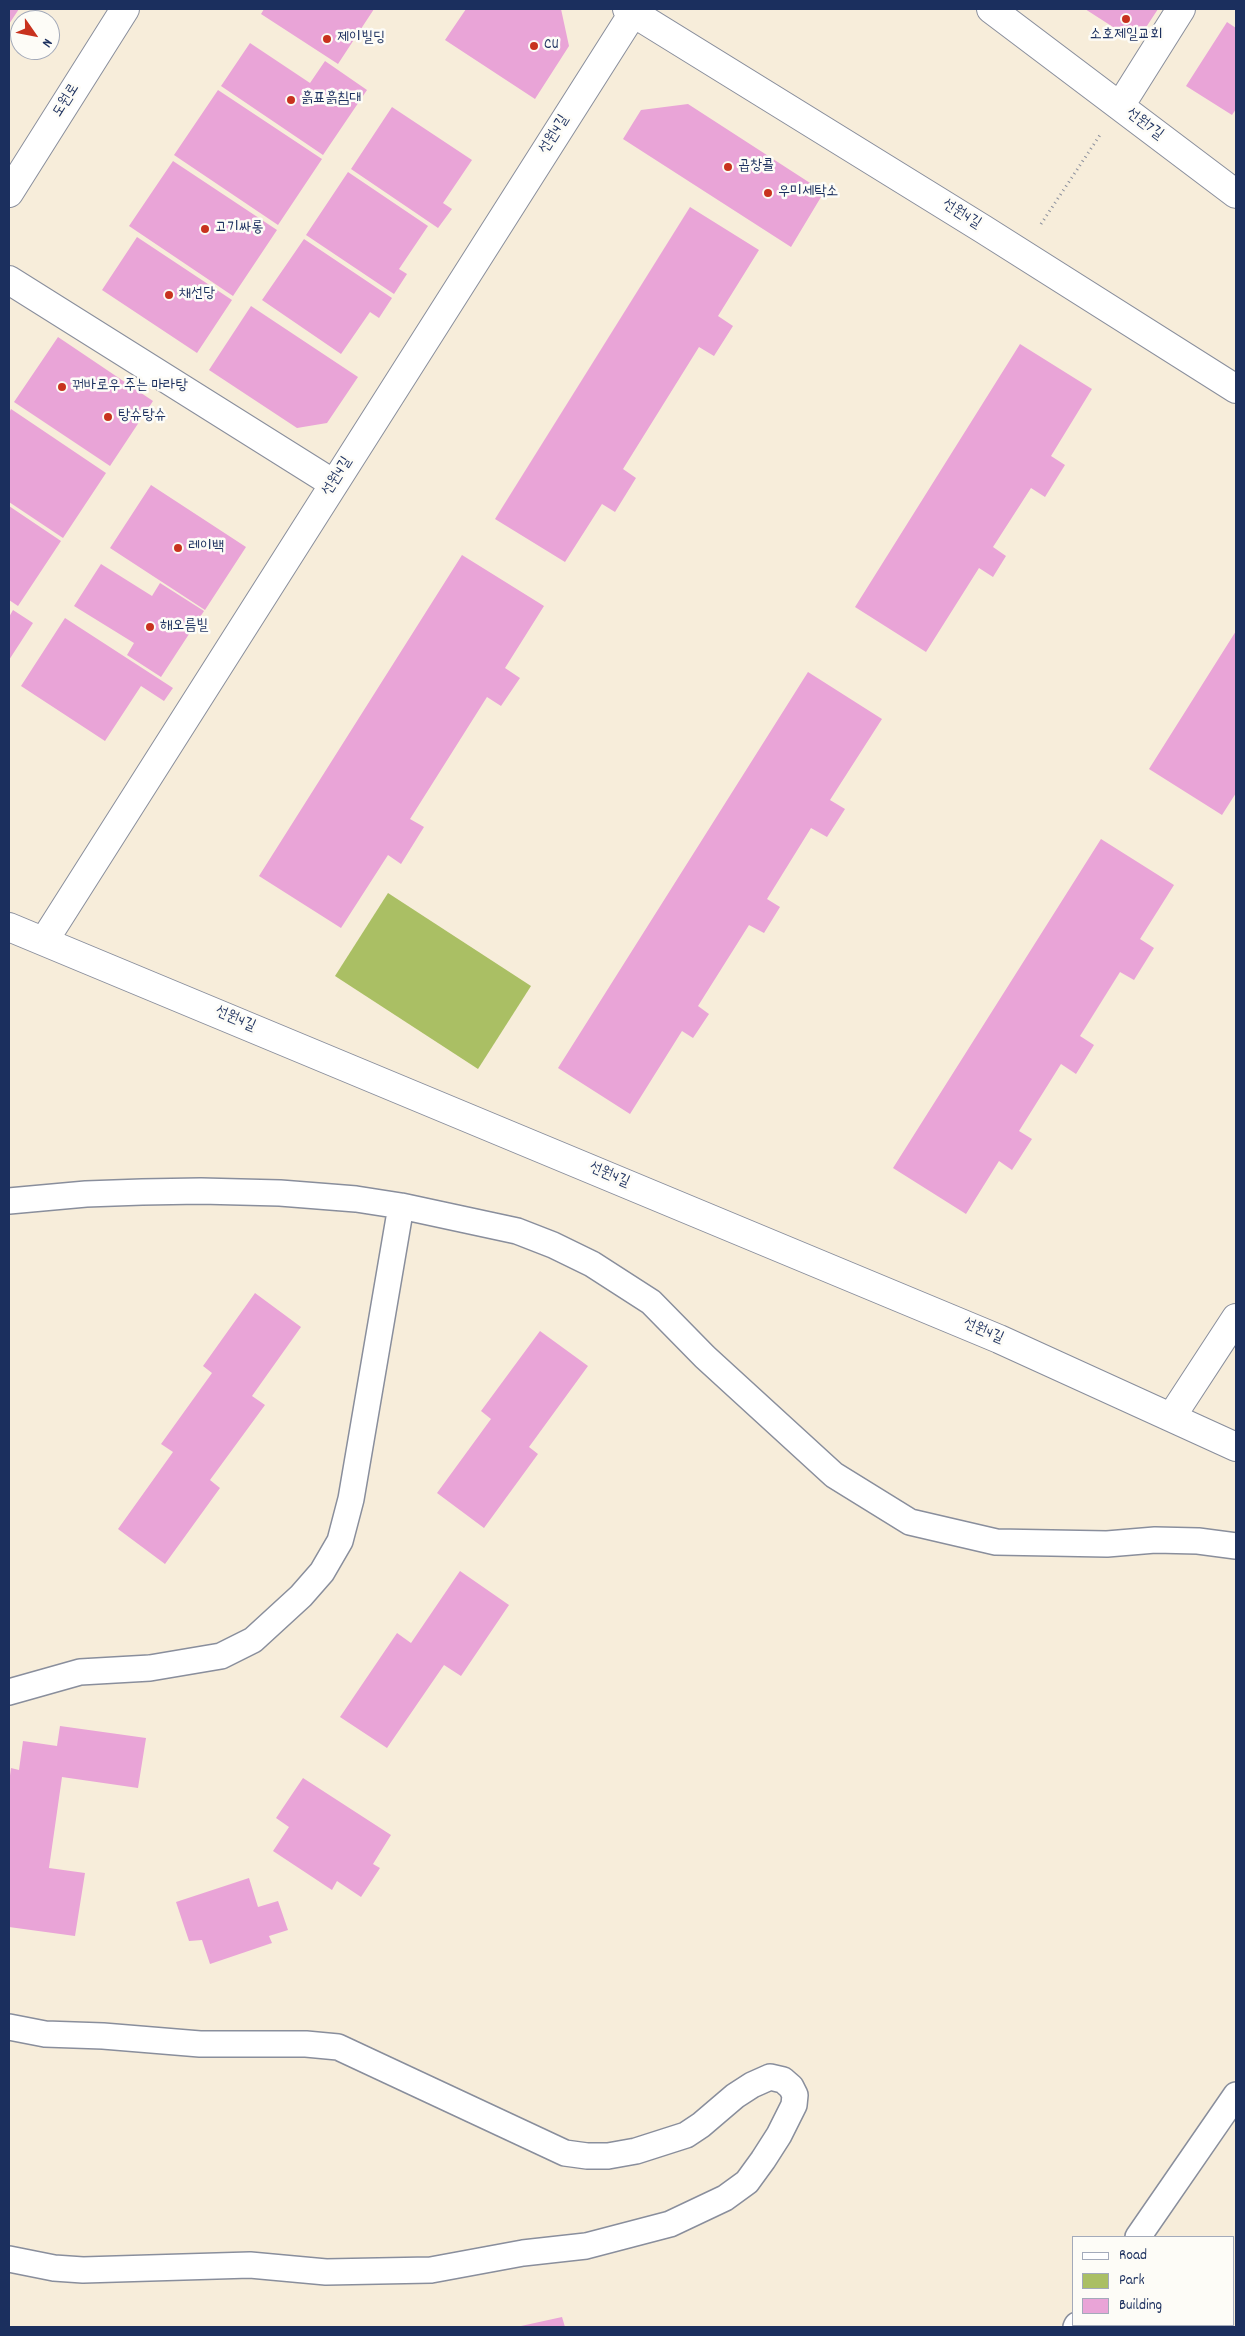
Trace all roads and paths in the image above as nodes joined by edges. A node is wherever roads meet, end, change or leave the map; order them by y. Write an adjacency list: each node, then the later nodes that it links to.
1 (125, 9): 7 (street, 도원로)
2 (991, 9): 5 (street)
3 (1181, 9): 5 (street, 선원7길)
4 (630, 11): 11 (street, 선원4길); 12 (street, 선원4길)
5 (1120, 106): 8 (street, 선원7길)
6 (1095, 143): 9 (path)
7 (9, 193)
8 (1236, 194)
9 (1050, 210)
10 (9, 280): 12 (street)
11 (1236, 389)
12 (334, 484): 14 (street, 선원4길)
13 (9, 926): 14 (street, 선원4길)
14 (44, 940): 18 (street, 선원4길)
15 (9, 1201): 16 (lane)
16 (401, 1206): 20 (lane); 21 (lane)
17 (1236, 1318): 18 (street)
18 (1172, 1416): 19 (street, 선원4길)
19 (1236, 1447)
20 (1236, 1546)
21 (9, 1692)
22 (9, 2027): 25 (lane)
23 (1236, 2095): 24 (lane)
24 (1139, 2236)
25 (9, 2259)

